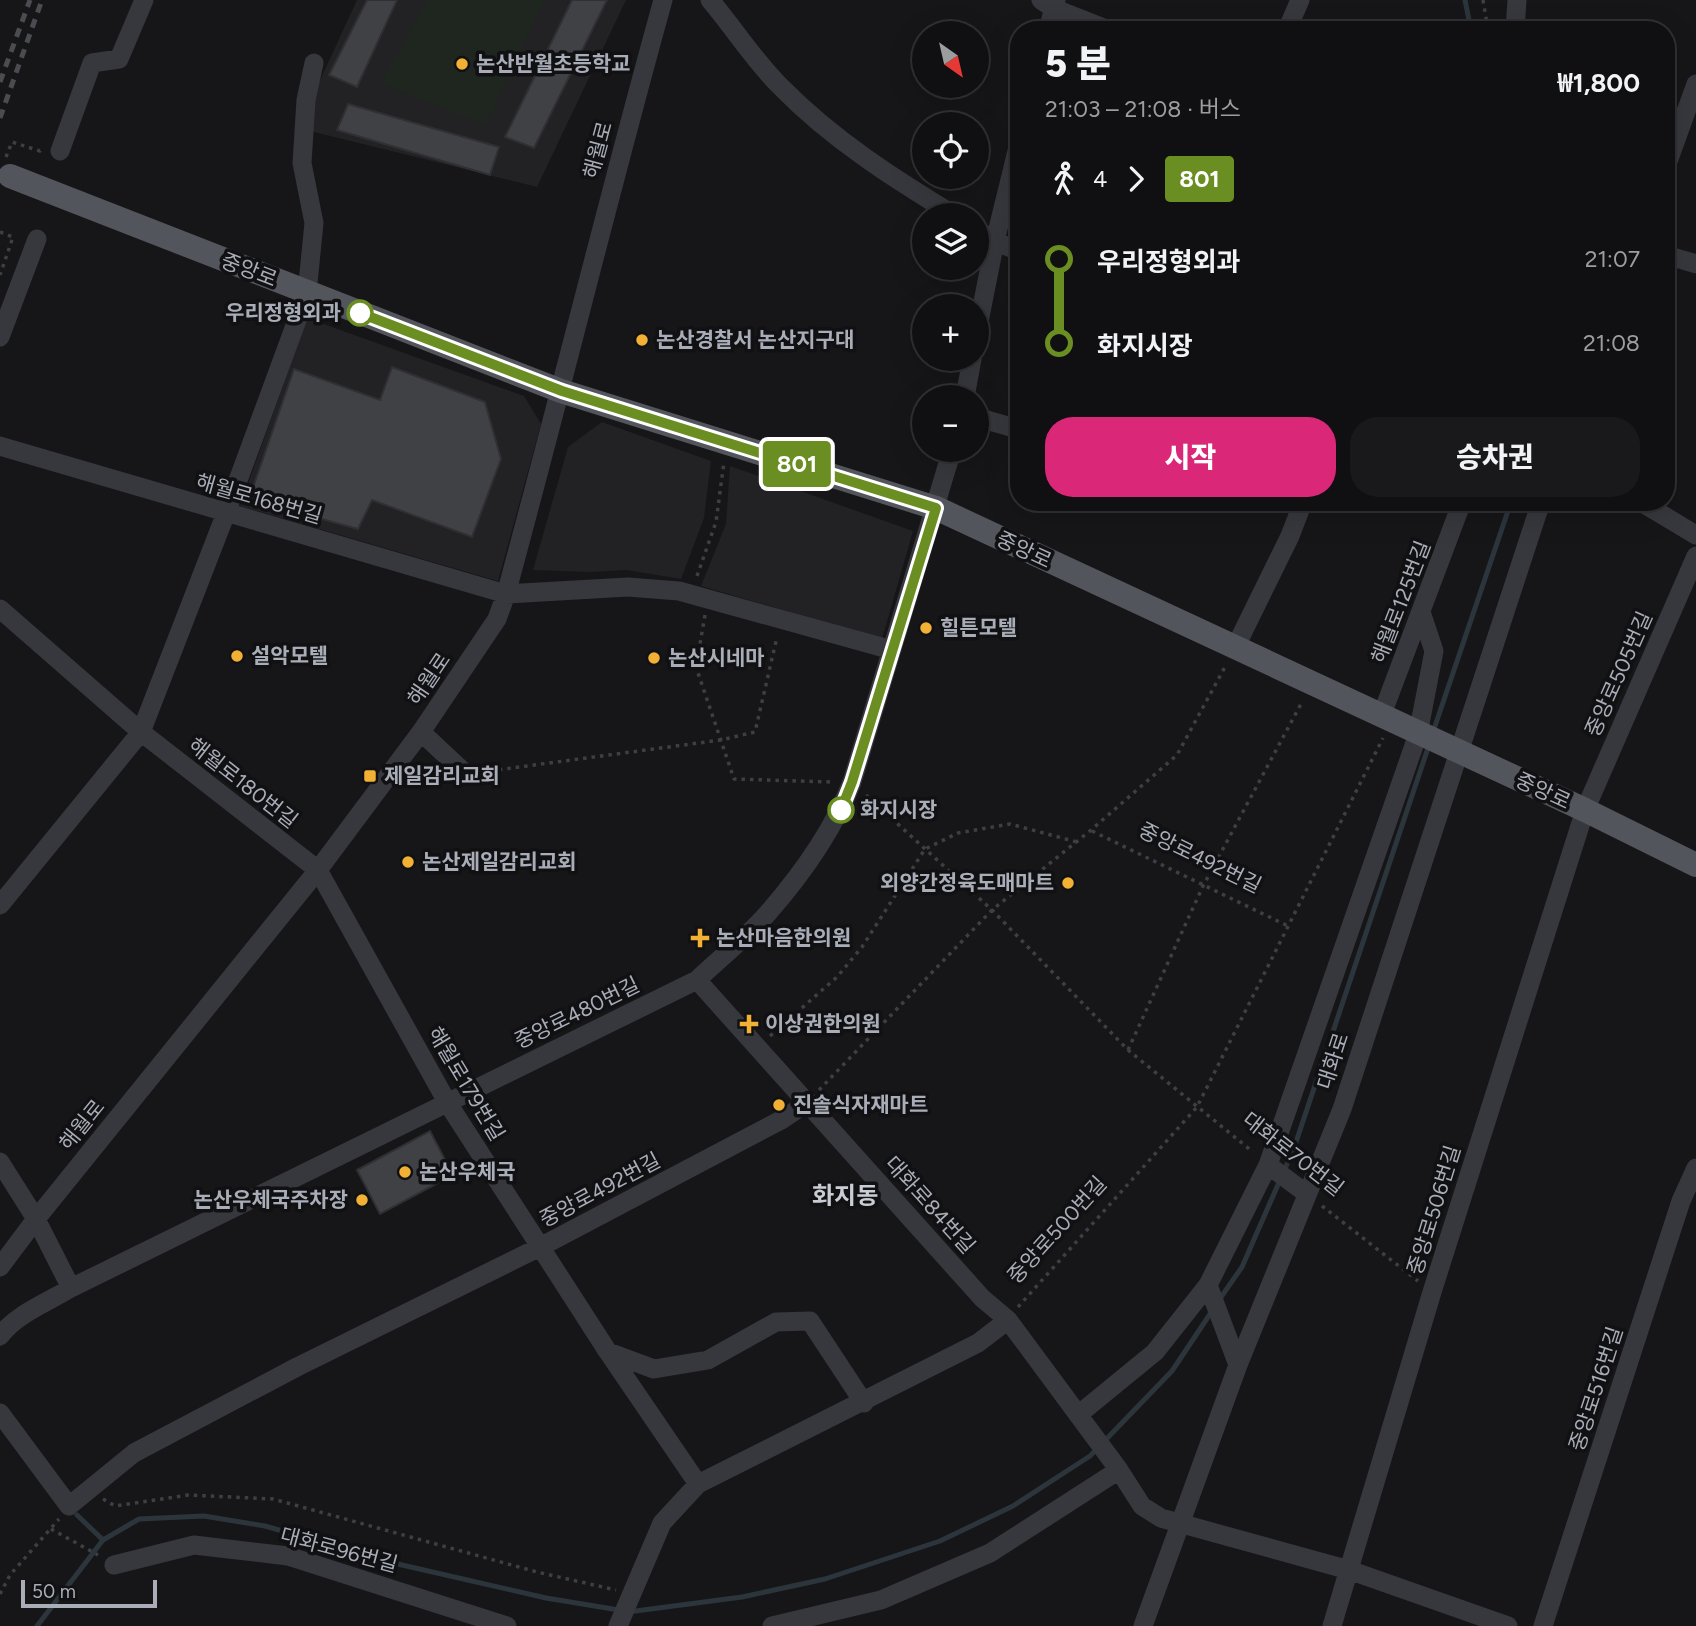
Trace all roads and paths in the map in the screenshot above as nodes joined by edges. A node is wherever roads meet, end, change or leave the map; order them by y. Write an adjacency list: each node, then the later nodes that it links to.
1 (144, 0): 16 (street)
2 (663, 0): 31 (street, 해월로)
3 (710, 0): 19 (street)
4 (1300, 0): 10 (street)
5 (1483, 0): 11 (path)
6 (1517, 0): 12 (street)
7 (1050, 3): 8 (street); 9 (street)
8 (1049, 21)
9 (1089, 21)
10 (1291, 21)
11 (1486, 21)
12 (1516, 21)
13 (314, 63): 28 (street)
14 (1696, 84): 15 (street)
15 (1675, 120)
16 (60, 151)
17 (10, 176): 28 (main road, 중앙로)
18 (1010, 180): 23 (street)
19 (935, 203)
20 (0, 232): 27 (path)
21 (989, 237): 23 (street)
22 (37, 239): 30 (street)
23 (995, 241): 24 (street); 29 (street)
24 (1010, 248)
25 (1675, 258): 26 (street)
26 (1696, 264)
27 (0, 275)
28 (307, 293): 31 (main road, 중앙로); 42 (street)
29 (985, 294)
30 (0, 337)
31 (562, 391): 34 (main road, 중앙로); 45 (street, 해월로)
32 (989, 421): 33 (street)
33 (1010, 427)
34 (727, 442): 37 (main road, 중앙로); 46 (path)
35 (0, 446): 42 (street, 해월로168번길)
36 (949, 462): 37 (street, 중앙로480번길)
37 (936, 508): 50 (main road, 중앙로); 51 (street, 중앙로480번길)
38 (1300, 511): 50 (street)
39 (1459, 511): 48 (street, 해월로125번길)
40 (1538, 511): 58 (street, 대화로)
41 (1656, 511): 43 (street)
42 (226, 513): 45 (street, 해월로168번길); 54 (street)
43 (1696, 535)
44 (1696, 556): 61 (street, 중앙로505번길)
45 (506, 594): 46 (street, 해월로168번길); 55 (street, 해월로)
46 (699, 597): 49 (street, 해월로168번길); 57 (path)
47 (0, 609): 54 (street, 해월로180번길)
48 (1422, 615): 53 (street, 해월로125번길); 56 (street)
49 (781, 620): 51 (street, 해월로168번길); 57 (path)
50 (1235, 648): 52 (main road, 중앙로); 62 (path, 중앙로492번길)
51 (892, 650): 60 (street, 중앙로480번길)
52 (1312, 684): 53 (main road, 중앙로); 67 (path)
53 (1386, 719): 56 (main road, 중앙로); 70 (path, 중앙로500번길)
54 (141, 732): 66 (street, 해월로180번길); 68 (street)
55 (421, 732): 59 (street); 66 (street, 해월로)
56 (1418, 734): 58 (main road, 중앙로); 78 (street)
57 (721, 740): 59 (path); 60 (path)
58 (1459, 752): 61 (main road, 중앙로); 80 (street, 대화로)
59 (466, 774)
60 (852, 782): 64 (path, 대화로70번길); 71 (street, 중앙로480번길)
61 (1584, 810): 65 (main road, 중앙로); 86 (street, 중앙로506번길)
62 (1091, 831): 63 (path, 중앙로492번길); 67 (path, 중앙로492번길)
63 (1077, 842): 64 (path); 69 (path, 중앙로492번길)
64 (925, 849): 69 (path, 대화로70번길); 72 (path)
65 (1696, 865)
66 (317, 870): 74 (street, 해월로179번길); 81 (street, 해월로)
67 (1203, 886): 70 (path, 중앙로492번길); 73 (path)
68 (0, 905)
69 (992, 910): 73 (path, 대화로70번길); 75 (path, 중앙로492번길)
70 (1288, 926): 76 (path, 중앙로500번길)
71 (697, 979): 72 (street, 대화로84번길); 74 (street, 중앙로480번길)
72 (758, 1047): 75 (street, 대화로84번길)
73 (1128, 1050): 76 (path, 대화로70번길)
74 (446, 1102): 82 (street, 해월로179번길); 85 (street, 중앙로480번길)
75 (808, 1102): 82 (street, 중앙로492번길); 87 (street, 대화로84번길)
76 (1197, 1107): 78 (path, 대화로70번길); 87 (path, 중앙로500번길)
77 (0, 1161): 81 (street)
78 (1268, 1165): 80 (street, 대화로70번길); 84 (street)
79 (1696, 1168): 110 (street, 중앙로516번길)
80 (1307, 1194): 86 (path, 대화로70번길); 90 (street, 대화로)
81 (36, 1219): 83 (street, 해월로); 85 (street)
82 (542, 1246): 89 (street, 해월로179번길); 96 (street, 중앙로492번길)
83 (0, 1267)
84 (1208, 1285): 90 (street); 93 (street)
85 (71, 1288): 88 (street, 중앙로480번길)
86 (1432, 1292): 101 (street, 중앙로506번길)
87 (1008, 1320): 91 (street); 93 (street, 대화로84번길)
88 (0, 1336)
89 (608, 1352): 91 (street); 95 (street, 해월로179번길)
90 (1238, 1365): 98 (street, 대화로)
91 (864, 1403): 95 (street)
92 (0, 1413): 97 (street)
93 (1078, 1415): 94 (street, 대화로84번길)
94 (1113, 1462): 98 (street, 대화로84번길); 106 (street)
95 (698, 1484): 103 (street)
96 (88, 1491): 97 (street, 중앙로492번길); 103 (path)
97 (69, 1506): 99 (path)
98 (1182, 1522): 101 (street, 대화로84번길); 107 (street, 대화로)
99 (51, 1530): 100 (path); 102 (path)
100 (114, 1565): 104 (street, 대화로96번길)
101 (1349, 1570): 108 (street, 중앙로506번길); 109 (street, 대화로84번길)
102 (0, 1594)
103 (632, 1594): 105 (street)
104 (507, 1626)
105 (618, 1626)
106 (772, 1626)
107 (1143, 1626)
108 (1332, 1626)
109 (1508, 1626)
110 (1544, 1626)

